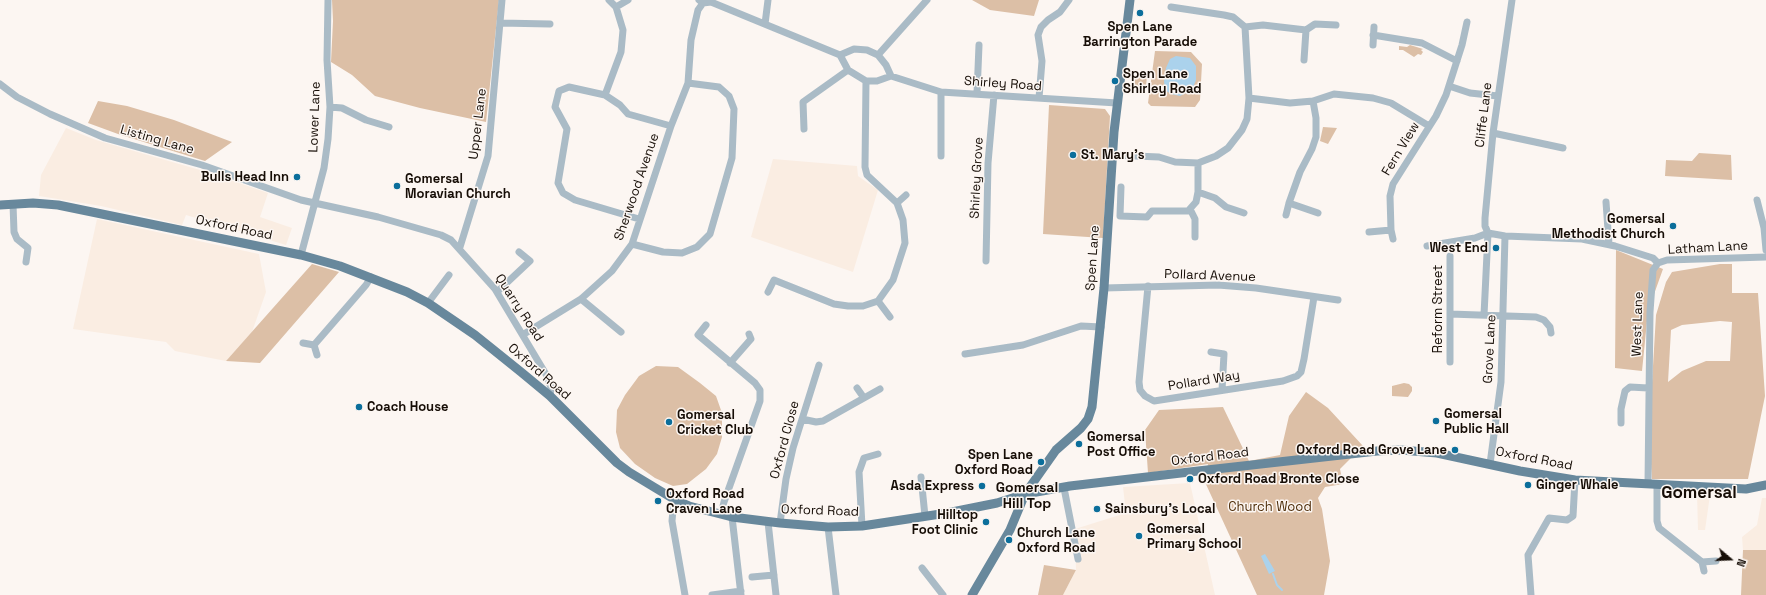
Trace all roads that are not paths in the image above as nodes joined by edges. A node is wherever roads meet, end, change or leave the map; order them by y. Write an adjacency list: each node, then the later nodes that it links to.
1 (328, 0): 43 (street, Lower Lane)
2 (502, 0): 14 (street, Upper Lane)
3 (609, 0): 11 (street)
4 (628, 0): 11 (street)
5 (768, 0): 16 (street)
6 (927, 0): 25 (street)
7 (1069, 0): 39 (street)
8 (1130, 0): 42 (main road, Spen Lane)
9 (1512, 0): 38 (street, Cliffe Lane)
10 (701, 1): 16 (street); 31 (street, Sherwood Avenue)
11 (616, 7): 36 (street)
12 (1171, 8): 18 (street)
13 (1467, 22): 27 (street, Fern View)
14 (500, 23): 15 (street); 77 (street, Upper Lane)
15 (550, 24)
16 (765, 24): 24 (street)
17 (1336, 25): 20 (street)
18 (1245, 27): 20 (street); 40 (street)
19 (1374, 27): 21 (street)
20 (1306, 30): 26 (street)
21 (1373, 36): 23 (street); 27 (street)
22 (979, 45): 35 (street)
23 (1373, 45)
24 (840, 55): 25 (street); 28 (street)
25 (878, 55): 29 (street)
26 (1304, 60)
27 (1457, 60): 33 (street, Fern View)
28 (848, 70): 30 (street); 47 (street)
29 (891, 76): 30 (street); 34 (street, Shirley Road)
30 (866, 81): 61 (street)
31 (688, 83): 44 (street, Sherwood Avenue); 74 (street)
32 (0, 84): 58 (street, Listing Lane)
33 (1449, 86): 38 (street); 45 (street, Fern View)
34 (941, 92): 35 (street, Shirley Road); 51 (street)
35 (977, 94): 37 (street, Shirley Road)
36 (605, 95): 44 (street); 67 (street)
37 (994, 95): 39 (street, Shirley Road); 83 (street, Shirley Grove)
38 (1498, 96): 48 (street, Cliffe Lane)
39 (1039, 98): 42 (street, Shirley Road)
40 (1249, 98): 41 (street); 52 (street)
41 (1313, 101): 45 (street); 59 (street)
42 (1117, 103): 50 (main road, Spen Lane)
43 (330, 108): 46 (street); 58 (street, Lower Lane)
44 (671, 126): 67 (street, Sherwood Avenue)
45 (1429, 126): 68 (street, Fern View)
46 (389, 127)
47 (804, 129)
48 (1493, 133): 49 (street); 70 (street, Cliffe Lane)
49 (1563, 148)
50 (1112, 155): 52 (street); 89 (main road, Spen Lane)
51 (941, 156)
52 (1198, 163): 54 (street)
53 (1121, 187): 63 (street)
54 (1198, 192): 63 (street); 64 (street)
55 (906, 195): 61 (street)
56 (1757, 200): 78 (street)
57 (1606, 202): 75 (street)
58 (314, 203): 77 (street, Quarry Road); 80 (street, Lower Lane)
59 (1289, 203): 65 (street); 66 (street)
60 (13, 204): 62 (main road, Oxford Road); 80 (main road, Oxford Road); 84 (street)
61 (897, 204): 95 (street)
62 (0, 205)
63 (1190, 209): 72 (street)
64 (1244, 213)
65 (1318, 213)
66 (1286, 215)
67 (639, 219): 74 (street, Sherwood Avenue)
68 (1391, 230): 69 (street); 73 (street, Fern View)
69 (1369, 232)
70 (1488, 233): 71 (street, Latham Lane); 76 (street); 98 (street, Cliffe Lane)
71 (1505, 236): 75 (street, Latham Lane); 99 (street, Grove Lane)
72 (1195, 237)
73 (1394, 239)
74 (632, 244): 93 (street, Sherwood Avenue)
75 (1609, 244): 85 (street, Latham Lane)
76 (1427, 246)
77 (460, 248): 90 (street, Quarry Road)
78 (1766, 250)
79 (519, 252): 90 (street)
80 (301, 255): 87 (main road, Oxford Road)
81 (1450, 256): 97 (street, Reform Street)
82 (1766, 257): 85 (street, Latham Lane)
83 (986, 261)
84 (26, 262)
85 (1658, 263): 117 (street, West Lane)
86 (449, 275): 96 (street)
87 (371, 277): 96 (main road, Oxford Road); 108 (street)
88 (1148, 286): 89 (street, Pollard Avenue); 92 (street, Pollard Avenue); 118 (street, Pollard Way)
89 (1104, 288): 102 (main road, Spen Lane)
90 (497, 292): 105 (street, Quarry Road)
91 (768, 292): 95 (street)
92 (1314, 297): 94 (street, Pollard Avenue); 118 (street, Pollard Way)
93 (581, 299): 103 (street); 105 (street, Sherwood Avenue)
94 (1338, 300)
95 (878, 301): 100 (street)
96 (428, 303): 119 (main road, Oxford Road)
97 (1450, 314): 98 (street); 112 (street, Reform Street)
98 (1484, 315): 99 (street)
99 (1504, 316): 104 (street); 124 (street, Grove Lane)
100 (890, 317)
101 (706, 325): 113 (street)
102 (1101, 327): 110 (street); 130 (main road, Spen Lane)
103 (621, 332)
104 (1551, 333)
105 (524, 334): 119 (street, Quarry Road)
106 (752, 338): 113 (street)
107 (303, 343): 108 (street)
108 (314, 345): 111 (street)
109 (1211, 352): 118 (street)
110 (965, 354)
111 (317, 355)
112 (1450, 362)
113 (730, 363): 132 (street)
114 (819, 365): 121 (street, Oxford Close)
115 (857, 388): 120 (street)
116 (880, 388): 120 (street)
117 (1648, 388): 122 (street); 127 (street, West Lane)
118 (1222, 390)
119 (550, 396): 131 (main road, Oxford Road)
120 (864, 398): 121 (street)
121 (802, 419): 136 (street, Oxford Close)
122 (1621, 423)
123 (878, 454): 137 (street)
124 (1490, 464): 126 (main road, Oxford Road); 129 (main road, Oxford Road)
125 (921, 477): 133 (street)
126 (1576, 480): 127 (main road, Oxford Road); 153 (street)
127 (1652, 484): 128 (main road, Oxford Road); 141 (street, West Lane)
128 (1766, 485)
129 (1064, 488): 130 (main road, Oxford Road); 139 (street)
130 (1025, 494): 133 (main road, Oxford Road); 152 (main road, Spen Lane)
131 (677, 501): 132 (main road, Oxford Road); 147 (street)
132 (722, 514): 134 (main road, Oxford Road)
133 (925, 516): 137 (main road, Oxford Road)
134 (732, 517): 135 (main road, Oxford Road); 146 (street)
135 (768, 522): 136 (main road, Oxford Road); 144 (street)
136 (780, 523): 138 (main road, Oxford Road)
137 (862, 526): 138 (main road, Oxford Road)
138 (828, 527): 150 (street)
139 (1078, 559)
140 (1716, 561): 141 (street)
141 (1702, 562): 143 (street)
142 (922, 568): 151 (street)
143 (1704, 571)
144 (774, 575): 145 (street); 149 (street)
145 (752, 577)
146 (741, 593): 148 (street)
147 (685, 595)
148 (717, 595)
149 (776, 595)
150 (836, 595)
151 (943, 595)
152 (972, 595)
153 (1531, 595)

